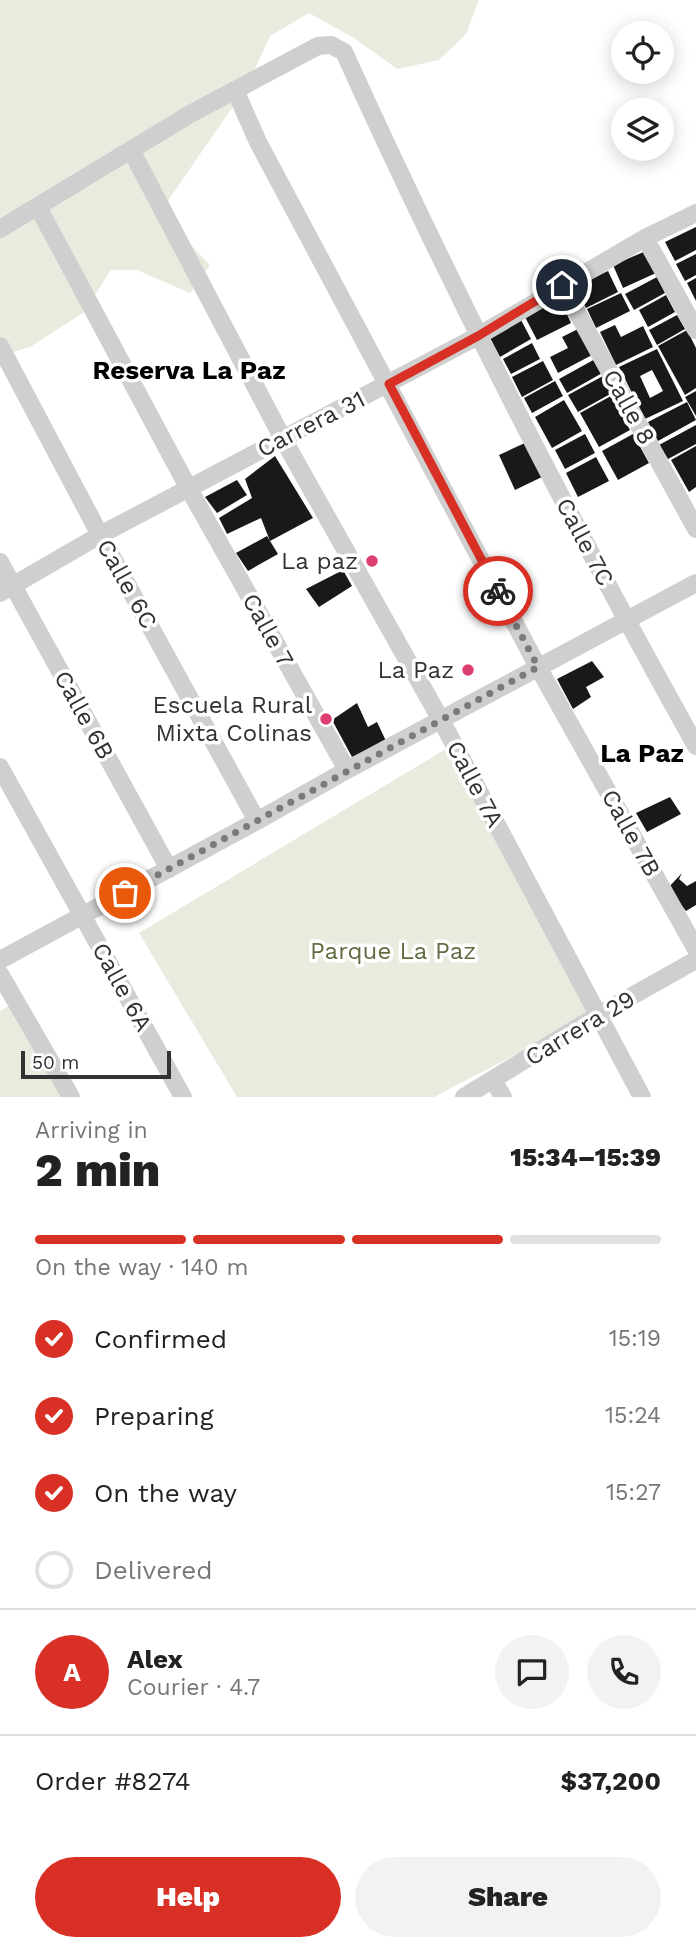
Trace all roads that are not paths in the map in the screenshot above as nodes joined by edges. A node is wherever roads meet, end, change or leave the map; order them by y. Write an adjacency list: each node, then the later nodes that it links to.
1 (235, 90): 2 (street); 9 (street, Calle 7C); 11 (street, Calle 7B)
2 (131, 150): 3 (street); 12 (street, Calle 7A)
3 (38, 207): 5 (street); 13 (street, Calle 7)
4 (696, 213): 6 (street, Carrera 31)
5 (0, 229)
6 (645, 238): 7 (street, Carrera 31); 8 (street)
7 (562, 285): 9 (street, Carrera 31); 14 (street, Calle 8)
8 (696, 330)
9 (478, 336): 11 (street, Carrera 31); 19 (street, Calle 7C)
10 (0, 346): 15 (street, Calle 6C)
11 (389, 384): 12 (street, Carrera 31); 20 (street, Calle 7B)
12 (282, 437): 13 (street, Carrera 31); 21 (street, Calle 7A)
13 (189, 489): 15 (street, Carrera 31); 24 (street, Calle 7)
14 (696, 529)
15 (100, 535): 18 (street, Carrera 31); 25 (street, Calle 6C)
16 (0, 562): 18 (street, Calle 6B)
17 (696, 583): 19 (street)
18 (6, 590): 26 (street, Calle 6B)
19 (626, 622): 20 (street); 22 (street, Calle 7C)
20 (538, 667): 21 (street); 28 (street, Calle 7B)
21 (441, 720): 24 (street); 32 (street, Calle 7A)
22 (696, 746)
23 (0, 767): 27 (street, Calle 6A)
24 (347, 770): 25 (street)
25 (257, 821): 26 (street)
26 (169, 869): 27 (street)
27 (82, 917): 29 (street); 35 (street, Calle 6A)
28 (696, 948)
29 (0, 960)
30 (696, 960): 32 (street, Carrera 29)
31 (0, 974): 34 (street)
32 (598, 1016): 33 (street, Carrera 29); 38 (street, Calle 7A)
33 (493, 1080): 36 (street, Carrera 29); 37 (street)
34 (71, 1097)
35 (183, 1097)
36 (464, 1097)
37 (503, 1097)
38 (642, 1097)

